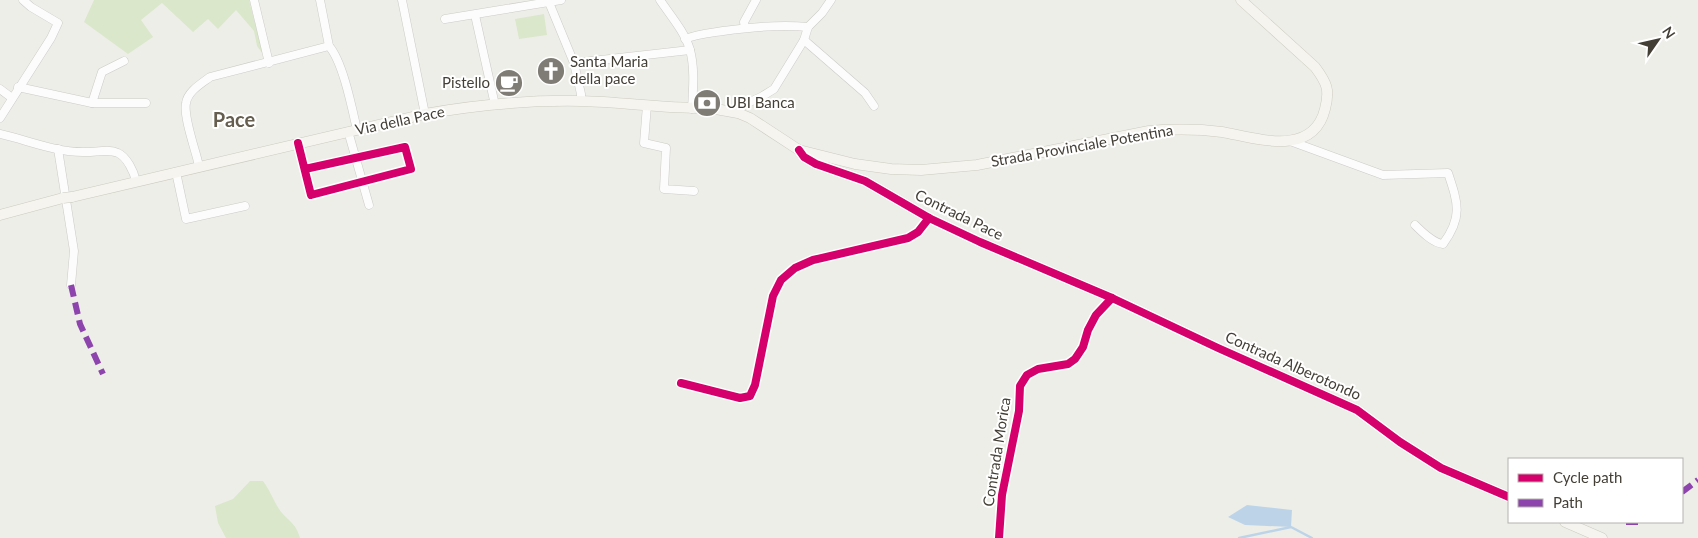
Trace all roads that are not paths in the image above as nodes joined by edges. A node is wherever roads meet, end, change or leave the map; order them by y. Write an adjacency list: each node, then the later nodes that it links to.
1 (24, 0): 22 (street)
2 (254, 0): 20 (street)
3 (320, 0): 17 (street)
4 (402, 0): 33 (street)
5 (560, 0): 10 (street)
6 (660, 0): 15 (street)
7 (756, 0): 14 (street)
8 (831, 0): 13 (street)
9 (1241, 0): 38 (main road)
10 (549, 1): 11 (street); 21 (street)
11 (476, 14): 12 (street); 28 (street)
12 (445, 19)
13 (808, 27): 14 (street); 16 (street)
14 (744, 28): 15 (street)
15 (685, 39): 18 (street)
16 (804, 40): 30 (street); 32 (street)
17 (329, 46): 20 (street); 35 (street)
18 (690, 50): 21 (street); 31 (street)
19 (124, 61): 26 (street)
20 (270, 62): 43 (street)
21 (574, 63): 25 (street)
22 (18, 87): 24 (street); 26 (street)
23 (0, 89): 24 (street)
24 (12, 98): 34 (street)
25 (581, 101): 28 (main road, Via della Pace); 29 (main road, Via della Pace)
26 (92, 103): 27 (street)
27 (146, 103)
28 (494, 105): 33 (main road, Via della Pace)
29 (647, 105): 31 (main road, Via della Pace); 48 (street)
30 (874, 106)
31 (692, 108): 32 (main road, Via della Pace)
32 (738, 113): 41 (main road, Via della Pace)
33 (425, 114): 35 (main road, Via della Pace)
34 (0, 118)
35 (357, 130): 39 (main road, Via della Pace)
36 (0, 134): 40 (street)
37 (350, 138): 42 (street)
38 (1290, 142): 41 (main road, Strada Provinciale Potentina); 53 (street)
39 (298, 143): 43 (main road, Via della Pace); 44 (street)
40 (58, 149): 46 (street); 54 (street)
41 (799, 150): 52 (main road, Contrada Pace)
42 (355, 157): 44 (street); 47 (street); 47 (street)
43 (199, 166): 45 (main road, Via della Pace)
44 (305, 169): 47 (street)
45 (176, 172): 46 (main road, Via della Pace); 50 (street)
46 (136, 181): 51 (main road, Via della Pace)
47 (362, 182): 49 (street)
48 (694, 191)
49 (369, 205)
50 (245, 206)
51 (0, 215)
52 (929, 218): 55 (main road, Contrada Pace); 56 (street)
53 (1415, 225)
54 (71, 285)
55 (1112, 298): 57 (main road, Contrada Alberotondo); 59 (street, Contrada Morica)
56 (681, 383)
57 (1508, 498)
58 (1567, 523): 60 (main road)
59 (999, 538)
60 (1602, 538)

